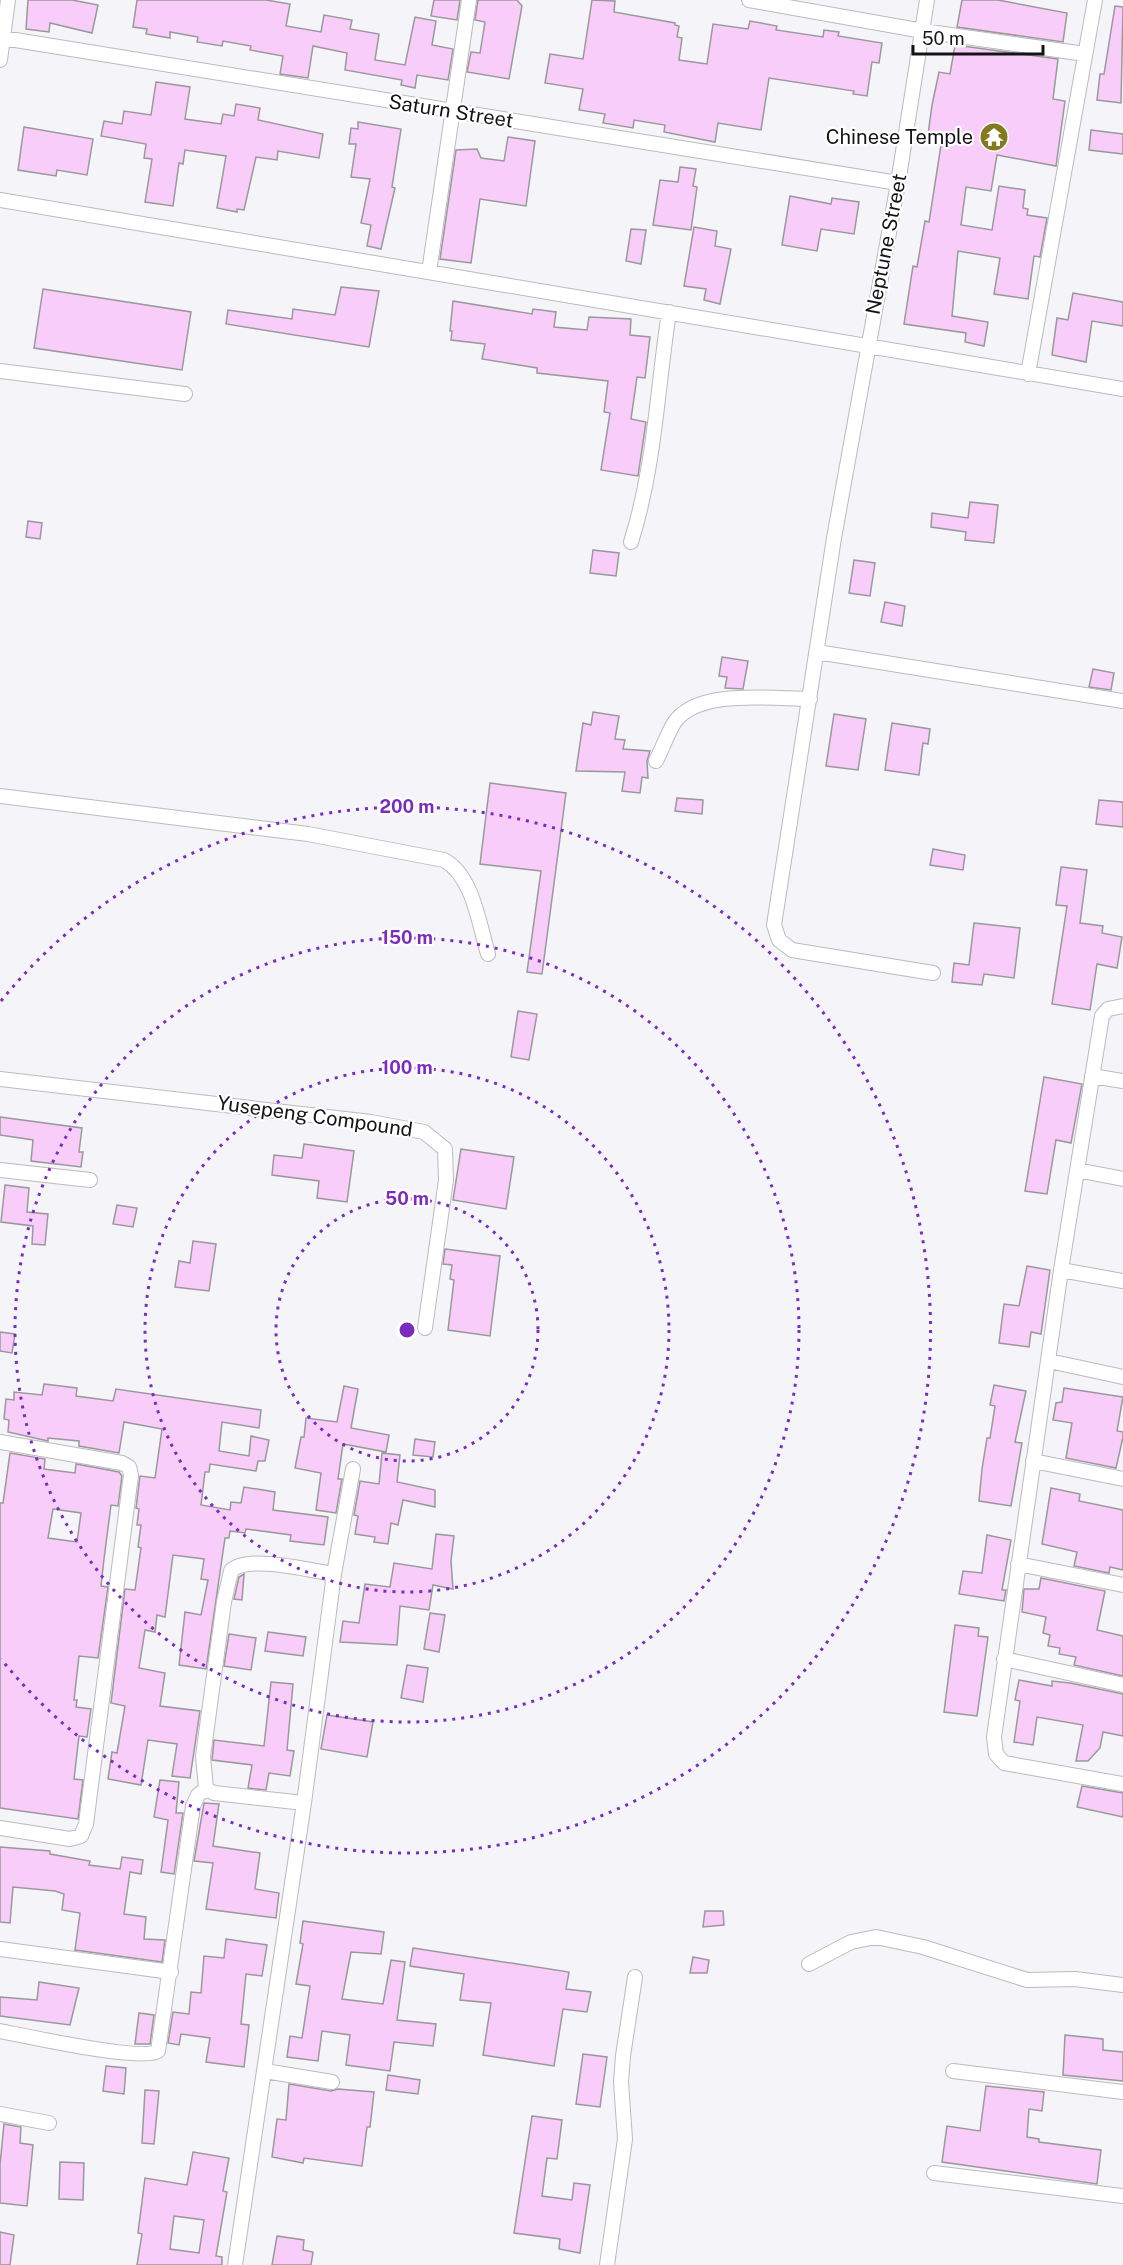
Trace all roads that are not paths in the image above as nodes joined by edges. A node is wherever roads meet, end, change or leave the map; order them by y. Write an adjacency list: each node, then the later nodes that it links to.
1 (8, 0): 7 (street)
2 (469, 0): 10 (street)
3 (749, 0): 6 (street)
4 (927, 0): 6 (street, Neptune Street)
5 (1095, 0): 8 (street)
6 (923, 31): 8 (street); 11 (street, Neptune Street)
7 (3, 38): 9 (street); 10 (street, Saturn Street)
8 (1085, 54): 17 (street)
9 (0, 60)
10 (452, 111): 11 (street, Saturn Street); 13 (street)
11 (898, 183): 15 (street, Neptune Street)
12 (0, 200): 13 (street)
13 (429, 272): 14 (street)
14 (669, 312): 15 (street); 20 (street)
15 (867, 345): 17 (street); 21 (street, Neptune Street)
16 (0, 371): 19 (street)
17 (1029, 374): 18 (street)
18 (1123, 389)
19 (185, 394)
20 (632, 542)
21 (817, 652): 22 (street, Neptune Street); 23 (street)
22 (810, 699): 24 (street); 27 (street, Neptune Street)
23 (1123, 701)
24 (656, 761)
25 (0, 796): 26 (street)
26 (488, 954)
27 (933, 973)
28 (1123, 1006): 29 (street)
29 (1092, 1076): 31 (street); 33 (street)
30 (0, 1078): 38 (street, Yusepeng Compound)
31 (1123, 1081)
32 (0, 1170): 35 (street)
33 (1077, 1170): 34 (street); 36 (street)
34 (1123, 1179)
35 (90, 1180)
36 (1061, 1270): 37 (street); 39 (street)
37 (1123, 1281)
38 (425, 1328)
39 (1049, 1360): 40 (street); 42 (street)
40 (1123, 1377)
41 (0, 1442): 53 (street)
42 (1033, 1461): 44 (street); 45 (street)
43 (353, 1469): 46 (street)
44 (1123, 1479)
45 (1018, 1564): 47 (street); 48 (street)
46 (334, 1574): 51 (street); 52 (street)
47 (1123, 1585)
48 (1004, 1659): 49 (street); 50 (street)
49 (1123, 1684)
50 (1123, 1784)
51 (206, 1789): 52 (street); 56 (street)
52 (304, 1803): 60 (street)
53 (0, 1828)
54 (0, 1949): 56 (street)
55 (809, 1964): 58 (street)
56 (171, 1972): 59 (street)
57 (635, 1977): 69 (street)
58 (1123, 1985)
59 (0, 2031)
60 (265, 2071): 62 (street); 68 (street)
61 (953, 2071): 63 (street)
62 (332, 2082)
63 (1123, 2092)
64 (0, 2114): 65 (street)
65 (49, 2122)
66 (934, 2173): 67 (street)
67 (1123, 2196)
68 (234, 2265)
69 (607, 2265)

